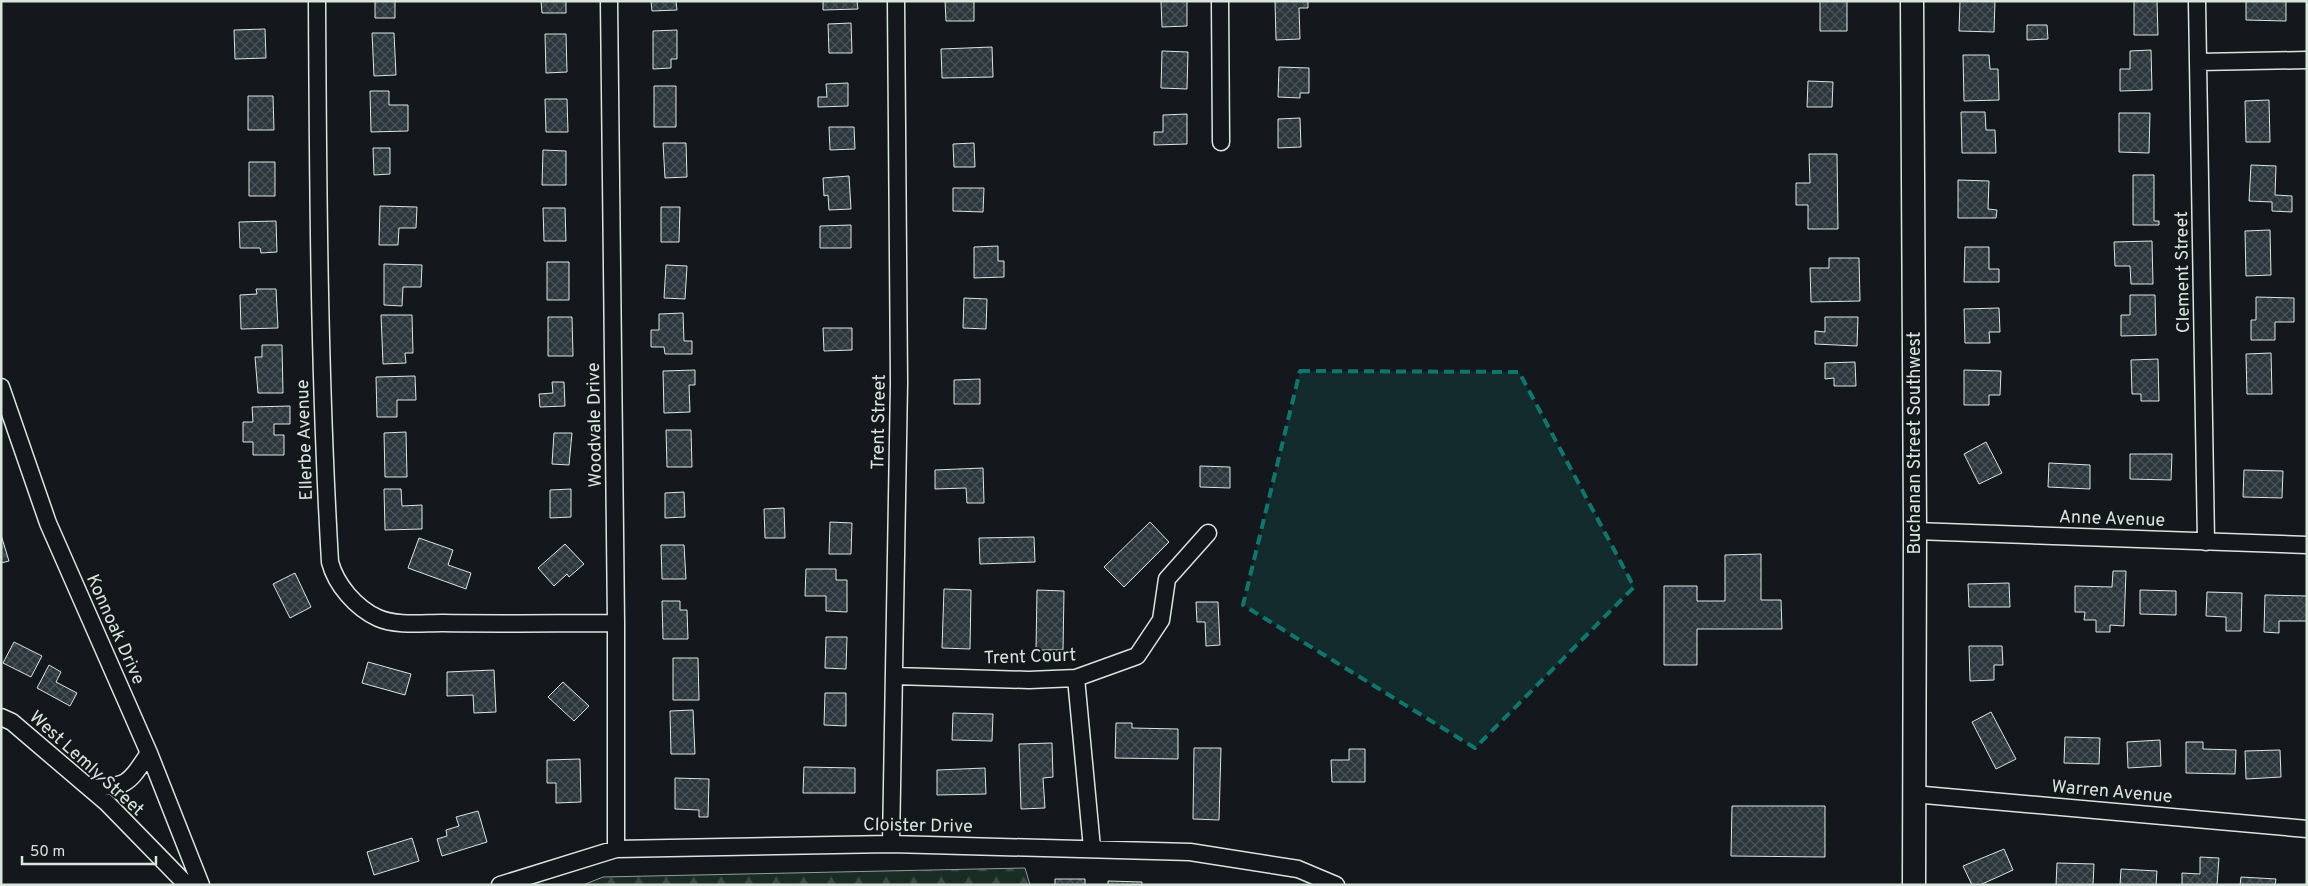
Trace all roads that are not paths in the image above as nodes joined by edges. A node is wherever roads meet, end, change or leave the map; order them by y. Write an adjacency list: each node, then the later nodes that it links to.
1 (317, 1): 15 (street, Ellerbe Avenue)
2 (609, 1): 15 (street, Woodvale Drive)
3 (896, 1): 16 (street, Trent Street)
4 (1220, 1): 9 (street)
5 (1912, 1): 11 (street, Buchanan Street Southwest)
6 (2197, 1): 8 (street, Clement Street)
7 (2307, 60): 8 (street)
8 (2199, 62): 13 (street, Clement Street)
9 (1220, 142)
10 (1, 387): 19 (street, Konnoak Drive)
11 (1915, 531): 13 (street, Anne Avenue); 21 (street, Buchanan Street Southwest)
12 (1208, 533): 17 (street, Trent Court)
13 (2206, 542): 14 (street, Anne Avenue)
14 (2307, 545)
15 (616, 623): 25 (street, Woodvale Drive)
16 (894, 676): 17 (street, Trent Court); 23 (street, Trent Street)
17 (1077, 686): 24 (street)
18 (1, 717): 20 (street, West Lemly Street)
19 (149, 753): 20 (street); 27 (street, Konnoak Drive)
20 (91, 788): 26 (street, West Lemly Street)
21 (1914, 794): 22 (street, Warren Avenue); 30 (street, Buchanan Street Southwest)
22 (2307, 828)
23 (891, 844): 24 (street, Cloister Drive); 25 (street, Cloister Drive)
24 (1092, 848): 29 (street, Cloister Drive)
25 (616, 849): 28 (street, Cloister Drive)
26 (187, 885)
27 (201, 885)
28 (500, 885)
29 (1336, 885)
30 (1914, 885)

